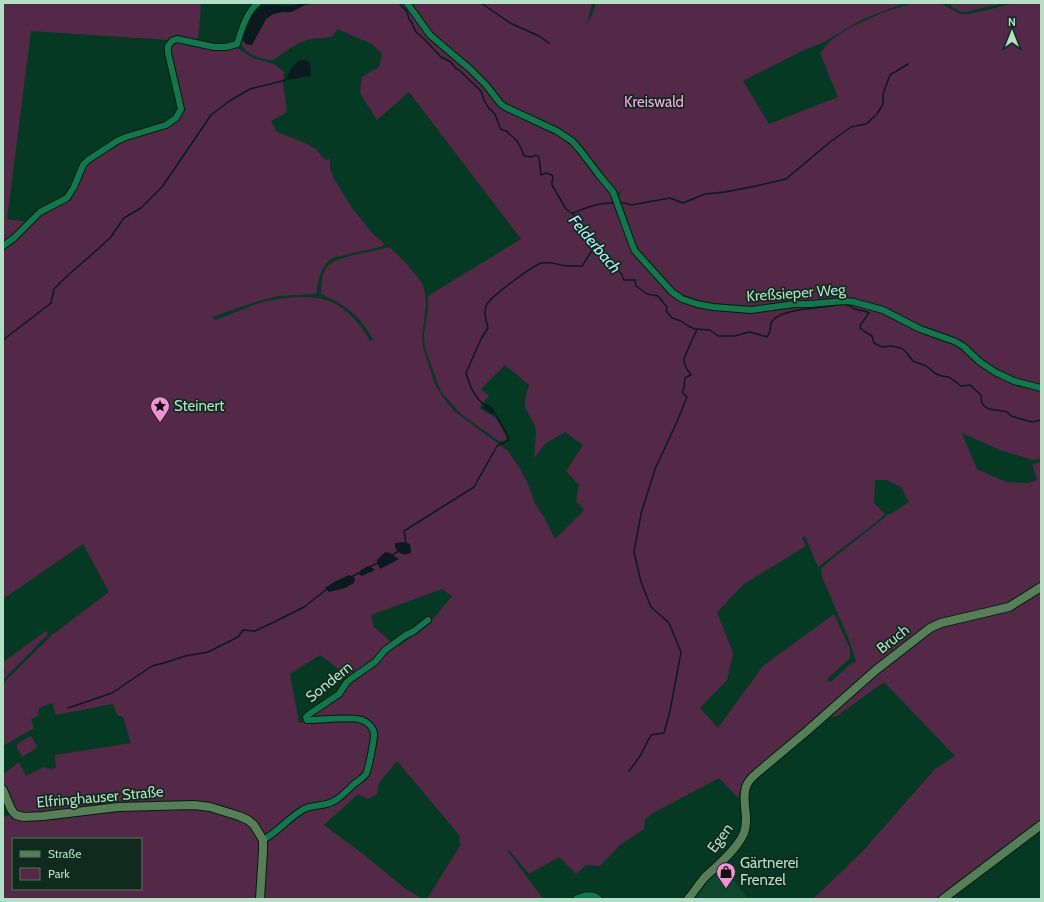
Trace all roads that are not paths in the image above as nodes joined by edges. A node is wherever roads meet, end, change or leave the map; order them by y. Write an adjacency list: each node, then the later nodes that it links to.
1 (258, 3): 3 (street)
2 (407, 3): 4 (street, Kreßsieper Weg)
3 (3, 246)
4 (1041, 388)
5 (1041, 587): 7 (street, Bruch)
6 (428, 620): 10 (street, Sondern)
7 (783, 751): 14 (street, Egen)
8 (3, 790): 10 (street, Elfringhauser Straße)
9 (1041, 825): 15 (street)
10 (263, 840): 11 (street)
11 (260, 899)
12 (576, 899): 13 (street)
13 (599, 899)
14 (688, 899)
15 (943, 899)

